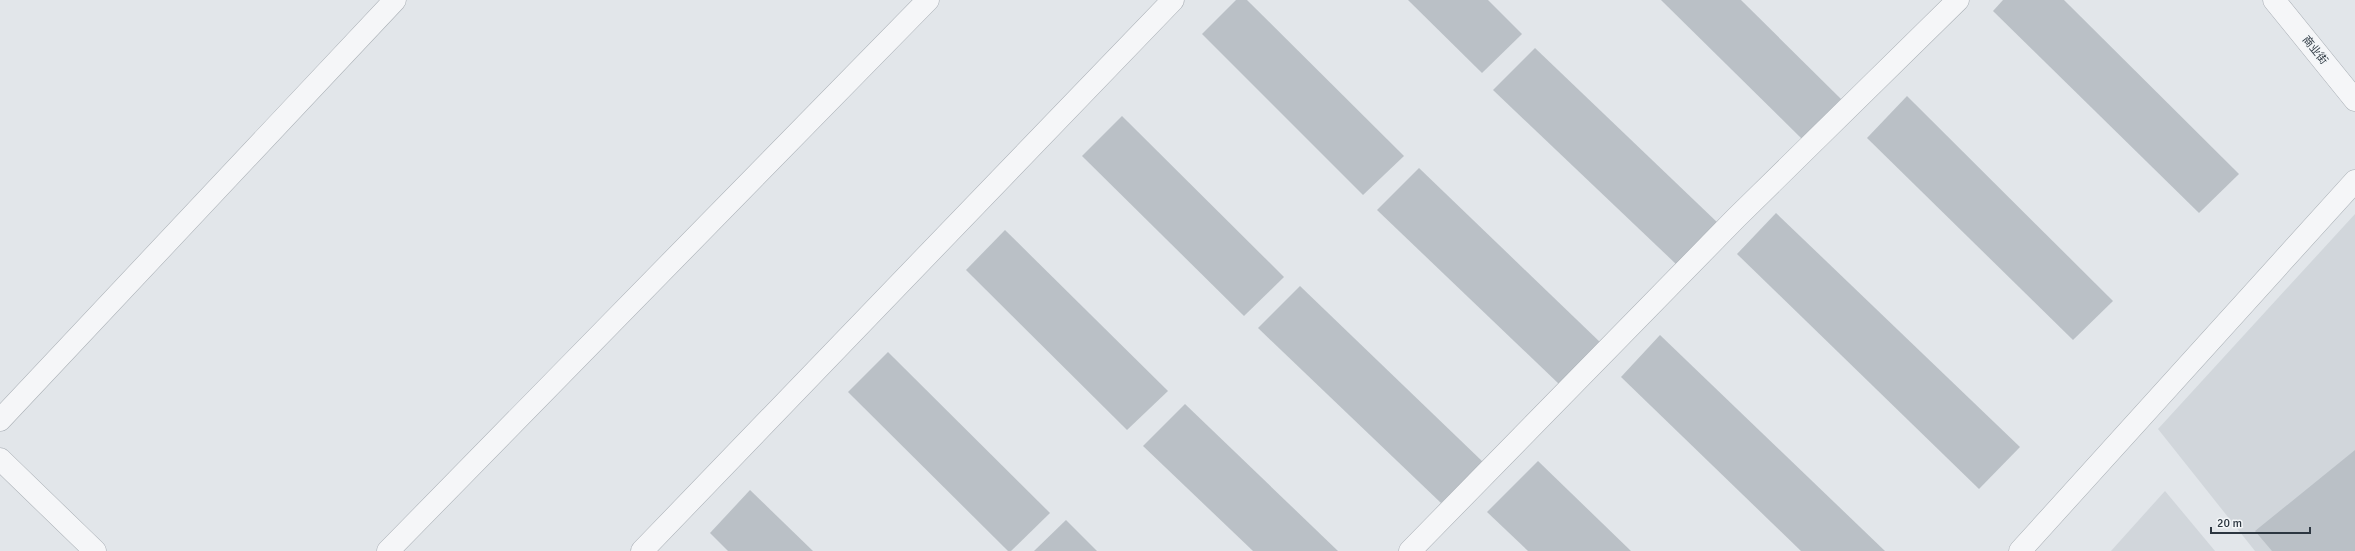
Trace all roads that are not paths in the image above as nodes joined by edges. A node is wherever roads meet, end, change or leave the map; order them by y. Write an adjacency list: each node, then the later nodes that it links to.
1 (394, 0): 8 (street)
2 (928, 0): 11 (street)
3 (1173, 0): 12 (street)
4 (1958, 0): 13 (street)
5 (2274, 0): 6 (street, 商业街)
6 (2355, 100)
7 (2355, 181): 14 (street)
8 (0, 420)
9 (0, 460): 10 (street)
10 (95, 551)
11 (388, 551)
12 (642, 551)
13 (1410, 551)
14 (2020, 551)

